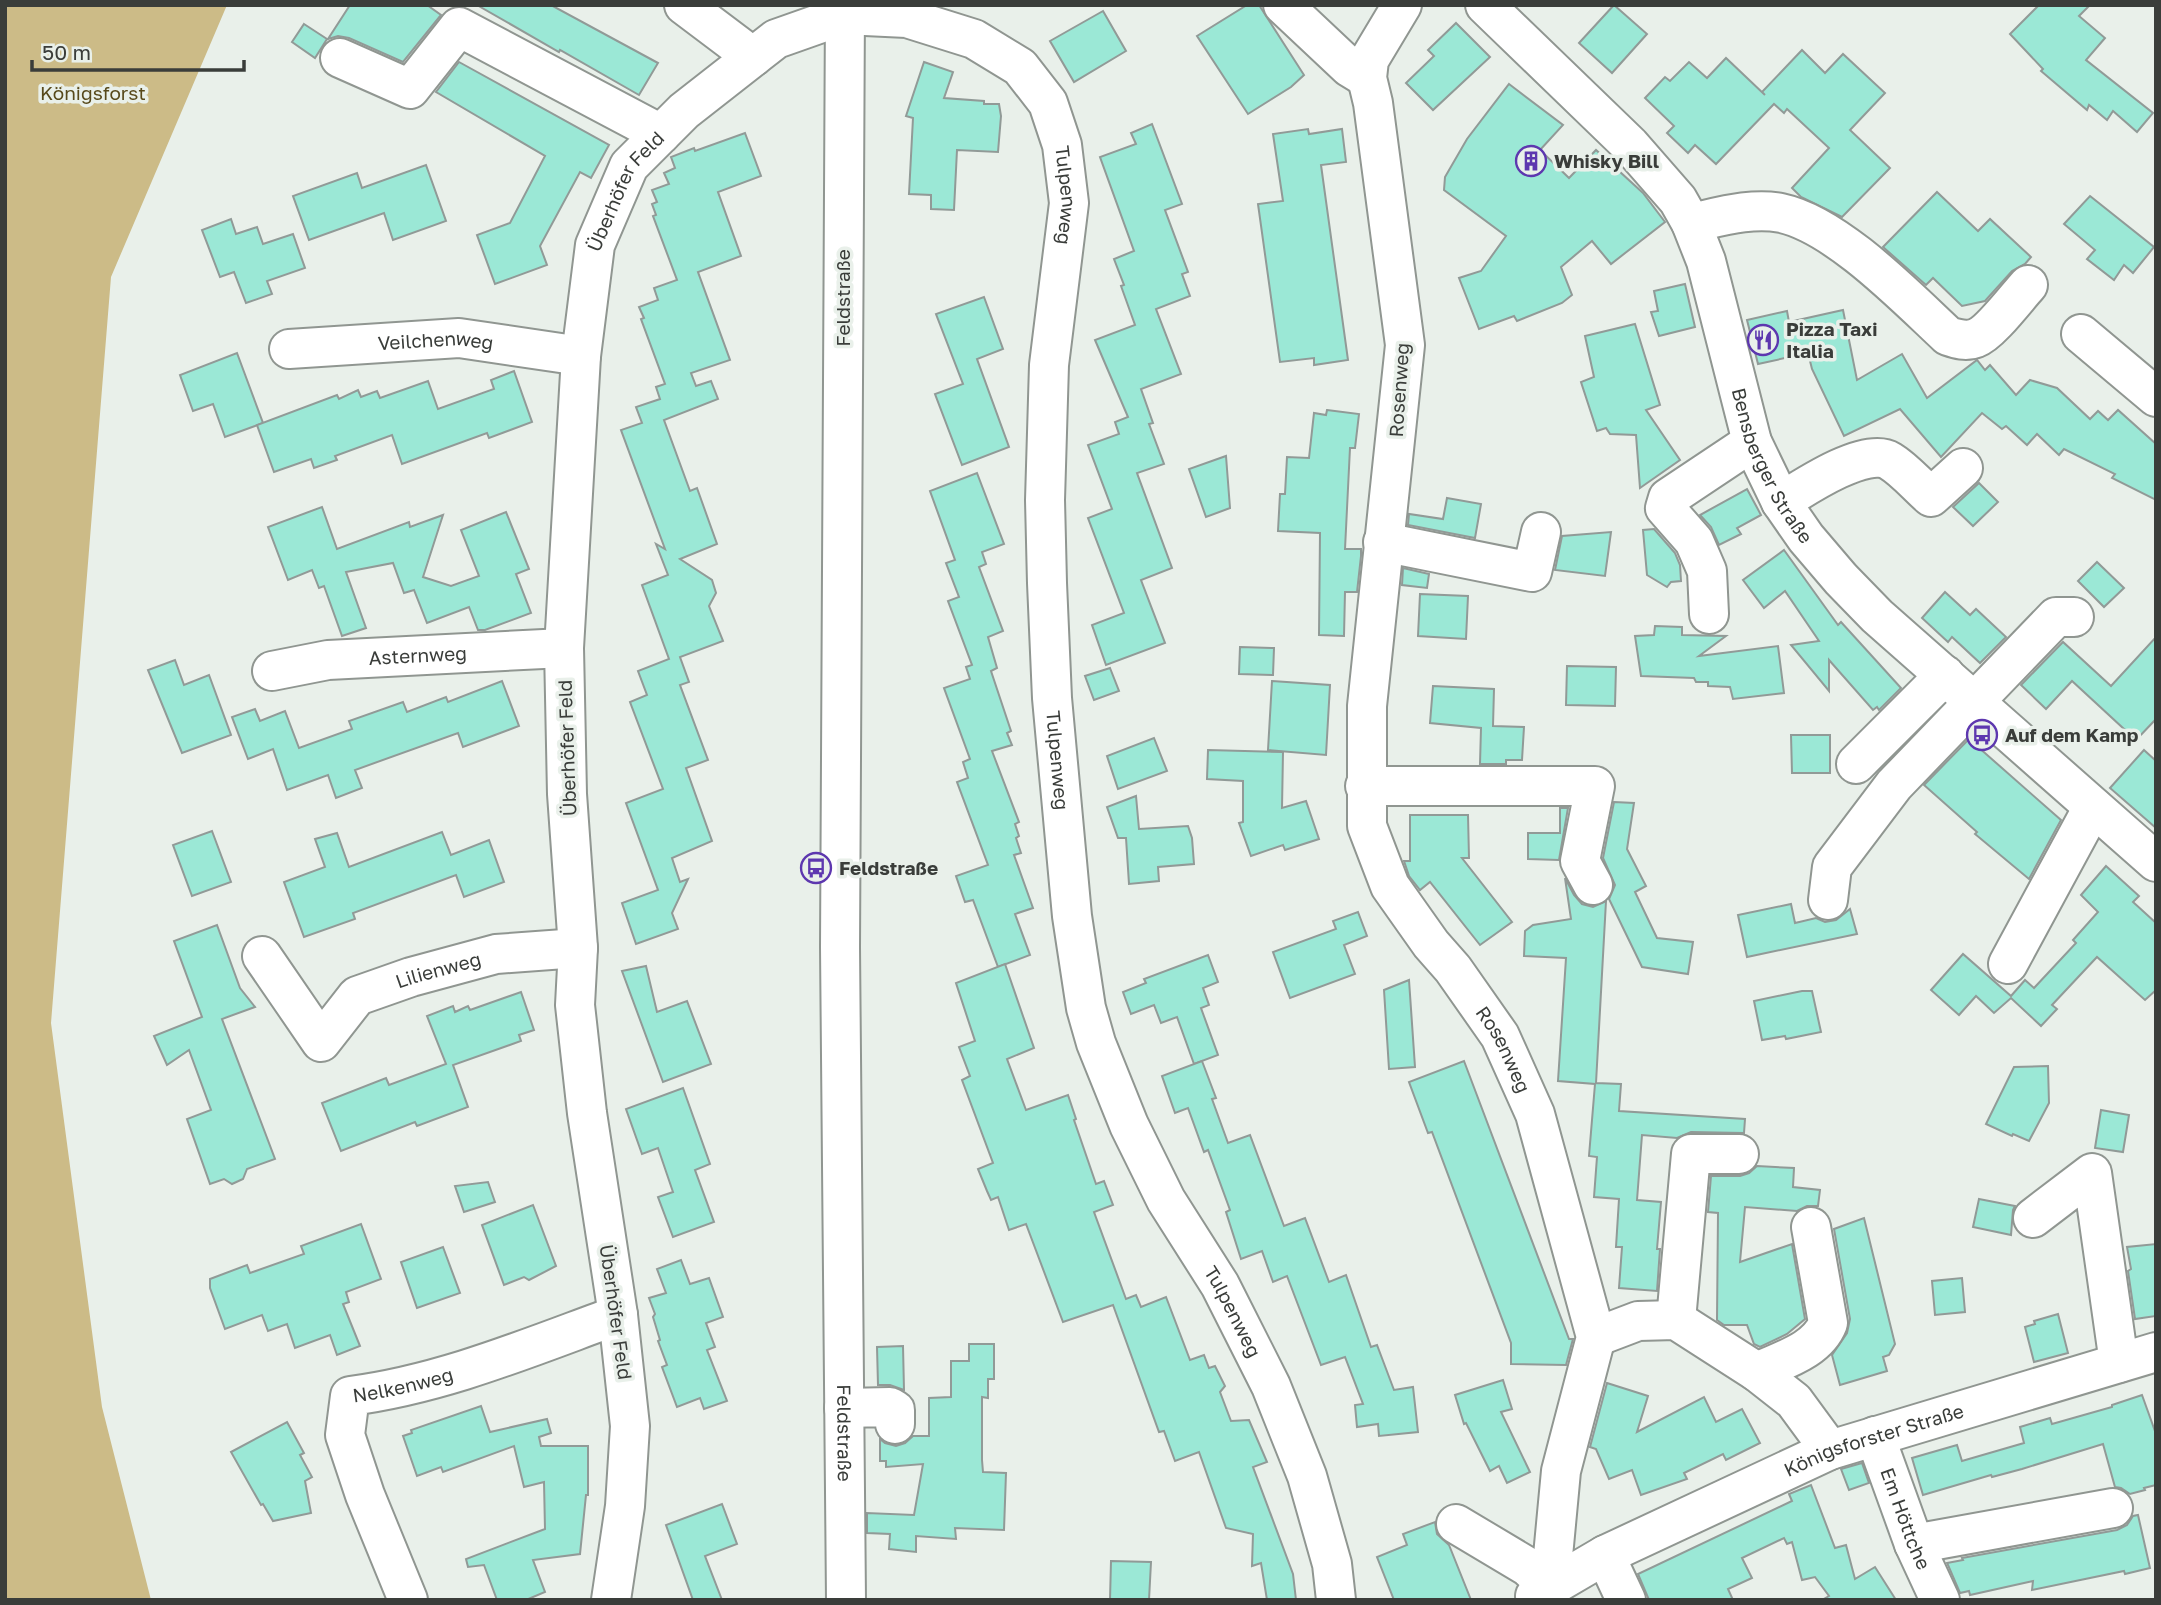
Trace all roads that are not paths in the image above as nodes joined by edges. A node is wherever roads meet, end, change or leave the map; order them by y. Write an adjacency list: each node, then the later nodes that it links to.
1 (684, 5): 6 (street)
2 (1283, 5): 8 (street)
3 (1402, 5): 8 (street, Rosenweg)
4 (1485, 5): 10 (street, Bensberger Straße)
5 (845, 10): 6 (street, Überhöfer Feld); 45 (street, Feldstraße); 57 (street, Tulpenweg)
6 (753, 57): 9 (street, Überhöfer Feld)
7 (340, 58): 9 (street)
8 (1367, 78): 20 (street, Rosenweg)
9 (661, 134): 14 (street, Überhöfer Feld)
10 (1691, 223): 11 (street); 16 (street, Bensberger Straße)
11 (2028, 285)
12 (2081, 334): 15 (street)
13 (289, 349): 14 (street, Veilchenweg)
14 (581, 356): 23 (street, Überhöfer Feld)
15 (2156, 397)
16 (1752, 442): 18 (street, Bensberger Straße); 21 (street)
17 (1962, 468): 18 (street)
18 (1781, 502): 25 (street, Bensberger Straße)
19 (1541, 532): 20 (street)
20 (1383, 542): 28 (street, Rosenweg)
21 (1709, 614)
22 (2074, 617): 26 (street)
23 (564, 648): 24 (street, Asternweg); 33 (street, Überhöfer Feld)
24 (272, 671)
25 (1945, 675): 26 (street, Bensberger Straße); 27 (street)
26 (1975, 702): 29 (street, Bensberger Straße); 32 (street)
27 (1856, 764)
28 (1365, 786): 31 (street); 41 (street, Rosenweg)
29 (2093, 807): 30 (street, Bensberger Straße); 35 (street)
30 (2156, 862)
31 (1593, 885)
32 (1828, 901)
33 (579, 948): 34 (street, Lilienweg); 39 (street, Überhöfer Feld)
34 (262, 956)
35 (2008, 964)
36 (1739, 1154): 40 (street)
37 (2033, 1218): 43 (street)
38 (1811, 1227): 44 (street)
39 (618, 1315): 54 (street, Nelkenweg); 55 (street, Überhöfer Feld)
40 (1676, 1320): 41 (street); 44 (street)
41 (1596, 1337): 53 (street, Rosenweg)
42 (2156, 1352): 43 (street, Königsforster Straße)
43 (2119, 1363): 47 (street, Königsforster Straße)
44 (1756, 1372): 48 (street)
45 (844, 1408): 46 (street); 56 (street, Feldstraße)
46 (895, 1424)
47 (1875, 1436): 48 (street, Königsforster Straße); 51 (street, Em Höttche)
48 (1830, 1450): 52 (street, Königsforster Straße)
49 (2113, 1508): 51 (street)
50 (1456, 1524): 53 (street)
51 (1914, 1544): 59 (street, Em Höttche)
52 (1605, 1555): 53 (street, Königsforster Straße); 58 (street)
53 (1539, 1594)
54 (408, 1600)
55 (611, 1600)
56 (846, 1600)
57 (1336, 1600)
58 (1626, 1600)
59 (1940, 1600)

